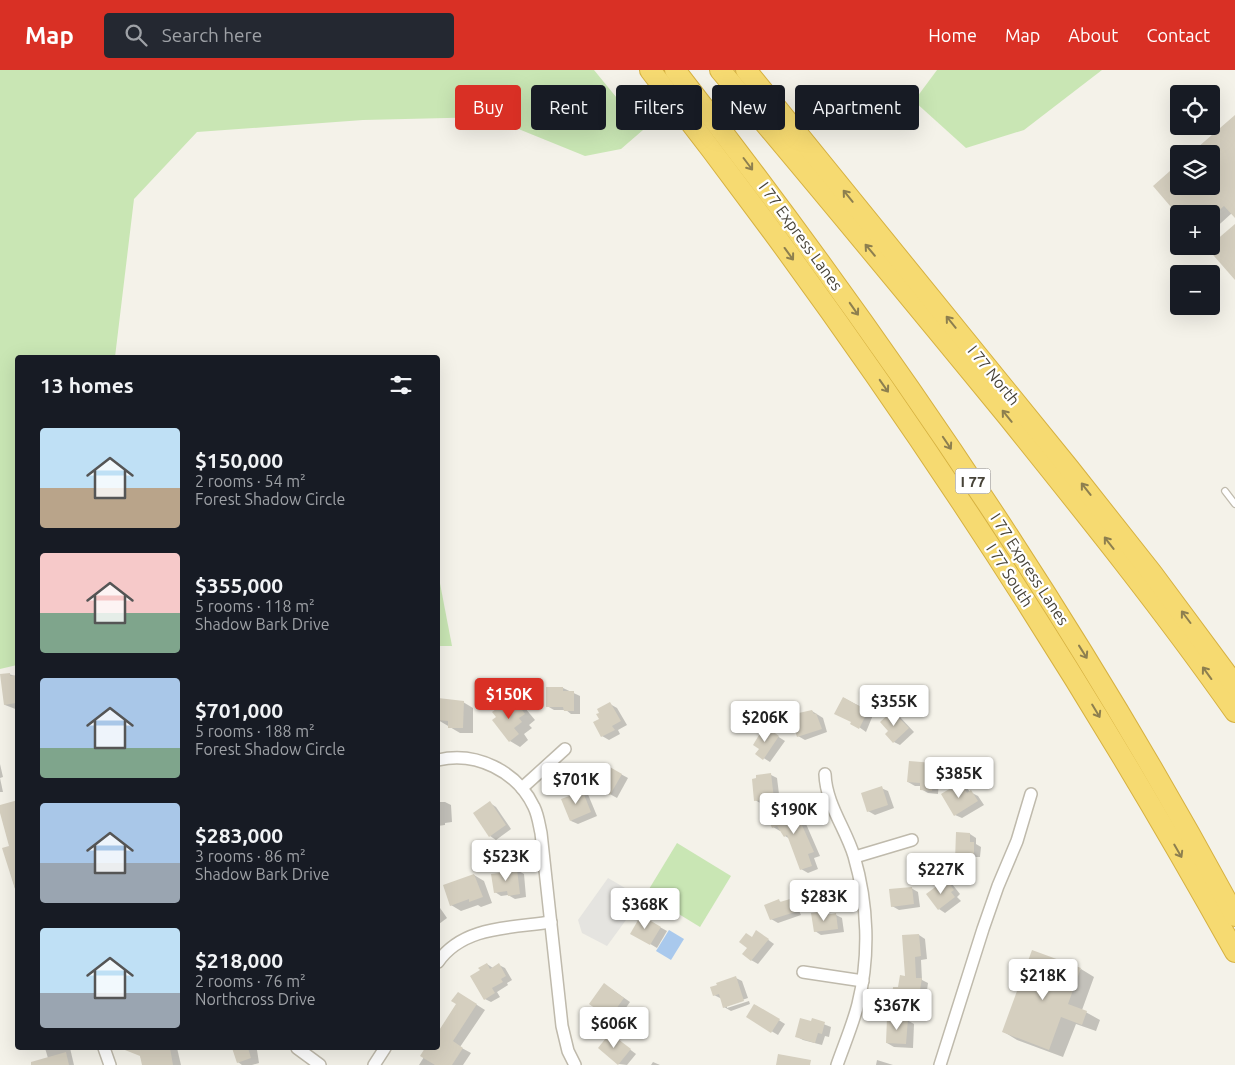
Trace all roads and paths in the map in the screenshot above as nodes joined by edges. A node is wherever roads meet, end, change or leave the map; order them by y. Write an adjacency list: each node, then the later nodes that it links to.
1 (650, 70): 5 (highway, I 77)
2 (674, 70): 5 (highway); 17 (highway, I 77 Express Lanes / I 77, one-way to 17)
3 (720, 70): 9 (highway, one-way to 3)
4 (746, 70): 8 (highway, I 77 North, one-way to 4)
5 (760, 214): 19 (highway, I 77 South / I 77, one-way to 19)
6 (1225, 491): 7 (lane)
7 (1235, 504)
8 (1235, 685)
9 (1235, 712)
10 (565, 749): 13 (street)
11 (440, 759): 13 (street)
12 (825, 774): 16 (street)
13 (522, 788): 18 (street)
14 (1031, 794): 31 (street)
15 (912, 840): 16 (street)
16 (854, 857): 22 (street)
17 (1235, 916)
18 (551, 922): 20 (street); 29 (street)
19 (1235, 952)
20 (440, 960)
21 (803, 972): 22 (street)
22 (863, 981): 30 (street)
23 (105, 1050): 26 (street)
24 (300, 1050): 27 (street)
25 (383, 1050): 28 (street)
26 (110, 1065)
27 (320, 1065)
28 (374, 1065)
29 (575, 1065)
30 (837, 1065)
31 (940, 1065)

